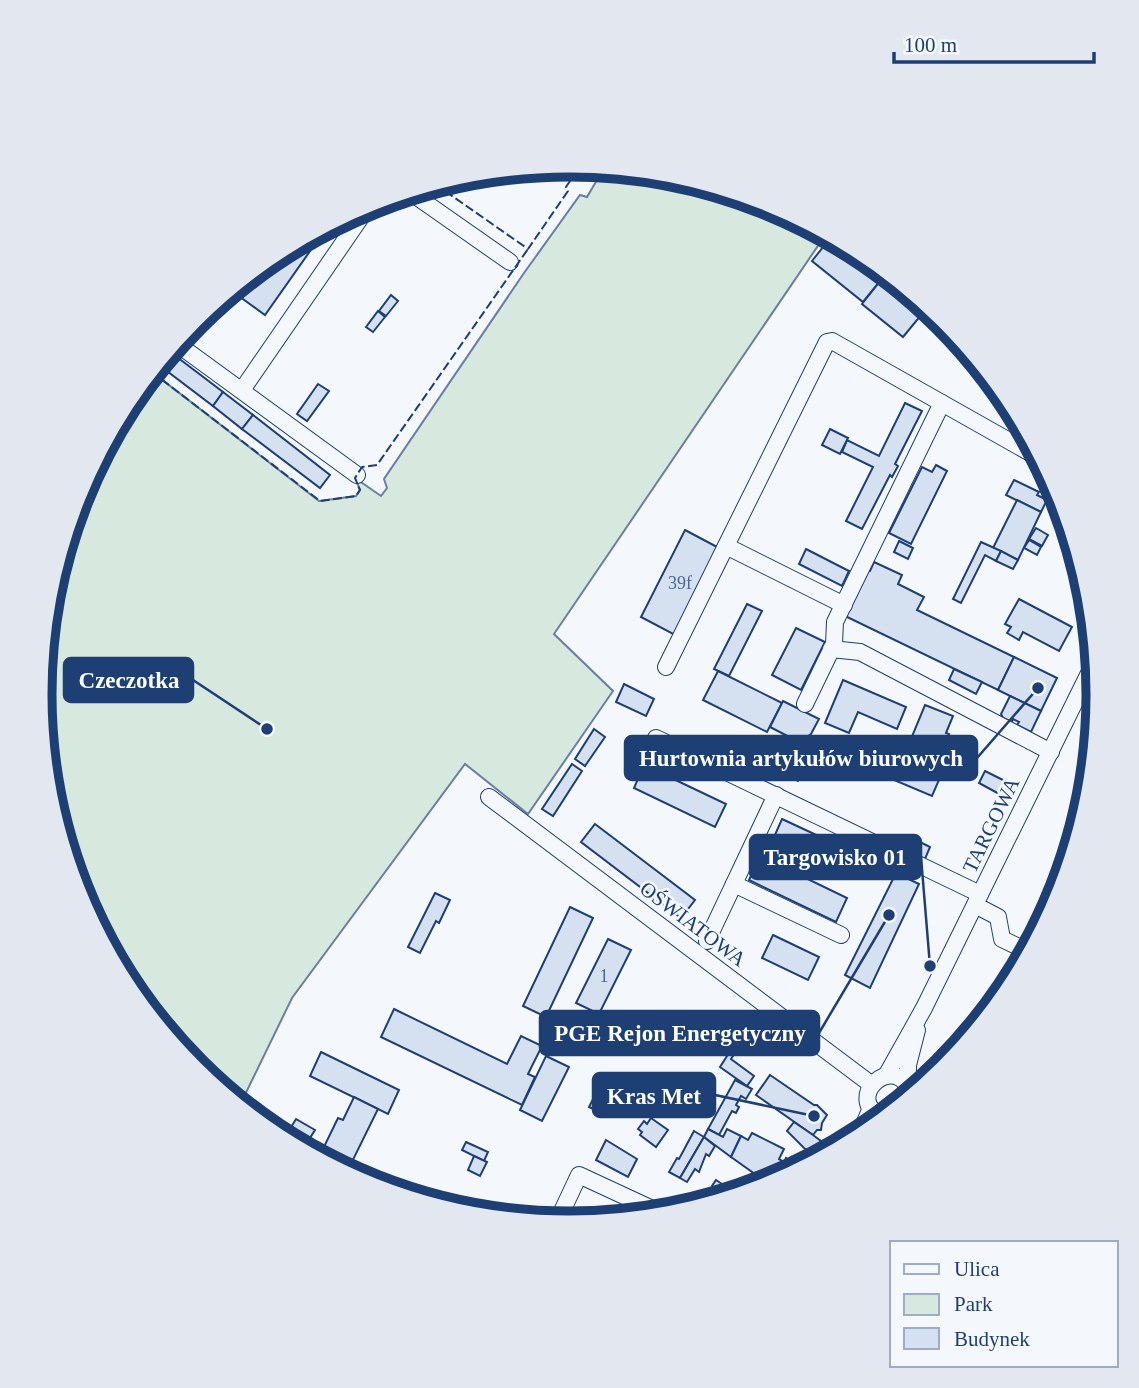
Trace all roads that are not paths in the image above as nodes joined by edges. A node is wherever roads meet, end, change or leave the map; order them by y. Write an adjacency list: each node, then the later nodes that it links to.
1 (420, 199): 3 (street)
2 (357, 223): 5 (street)
3 (510, 262)
4 (185, 349): 5 (street)
5 (242, 390): 8 (street)
6 (942, 403): 7 (street); 9 (street); 10 (street)
7 (1025, 450)
8 (357, 475)
9 (726, 546): 10 (street); 12 (street)
10 (844, 605): 11 (street)
11 (831, 649): 14 (street); 16 (street)
12 (666, 667)
13 (1086, 682): 16 (street, TARGOWA)
14 (805, 704)
15 (656, 738): 17 (street)
16 (1051, 752): 20 (street, TARGOWA)
17 (776, 795): 19 (street); 20 (street)
18 (489, 797): 25 (street, OŚWIATOWA)
19 (734, 884): 21 (street); 22 (street)
20 (978, 899): 23 (street); 24 (street, TARGOWA)
21 (841, 935)
22 (707, 941)
23 (1020, 948)
24 (924, 1007): 25 (street, TARGOWA); 26 (street, TARGOWA)
25 (879, 1080): 27 (street, OŚWIATOWA); 28 (street)
26 (910, 1083)
27 (906, 1086)
28 (876, 1110)
29 (645, 1206): 30 (street)
30 (562, 1211)

